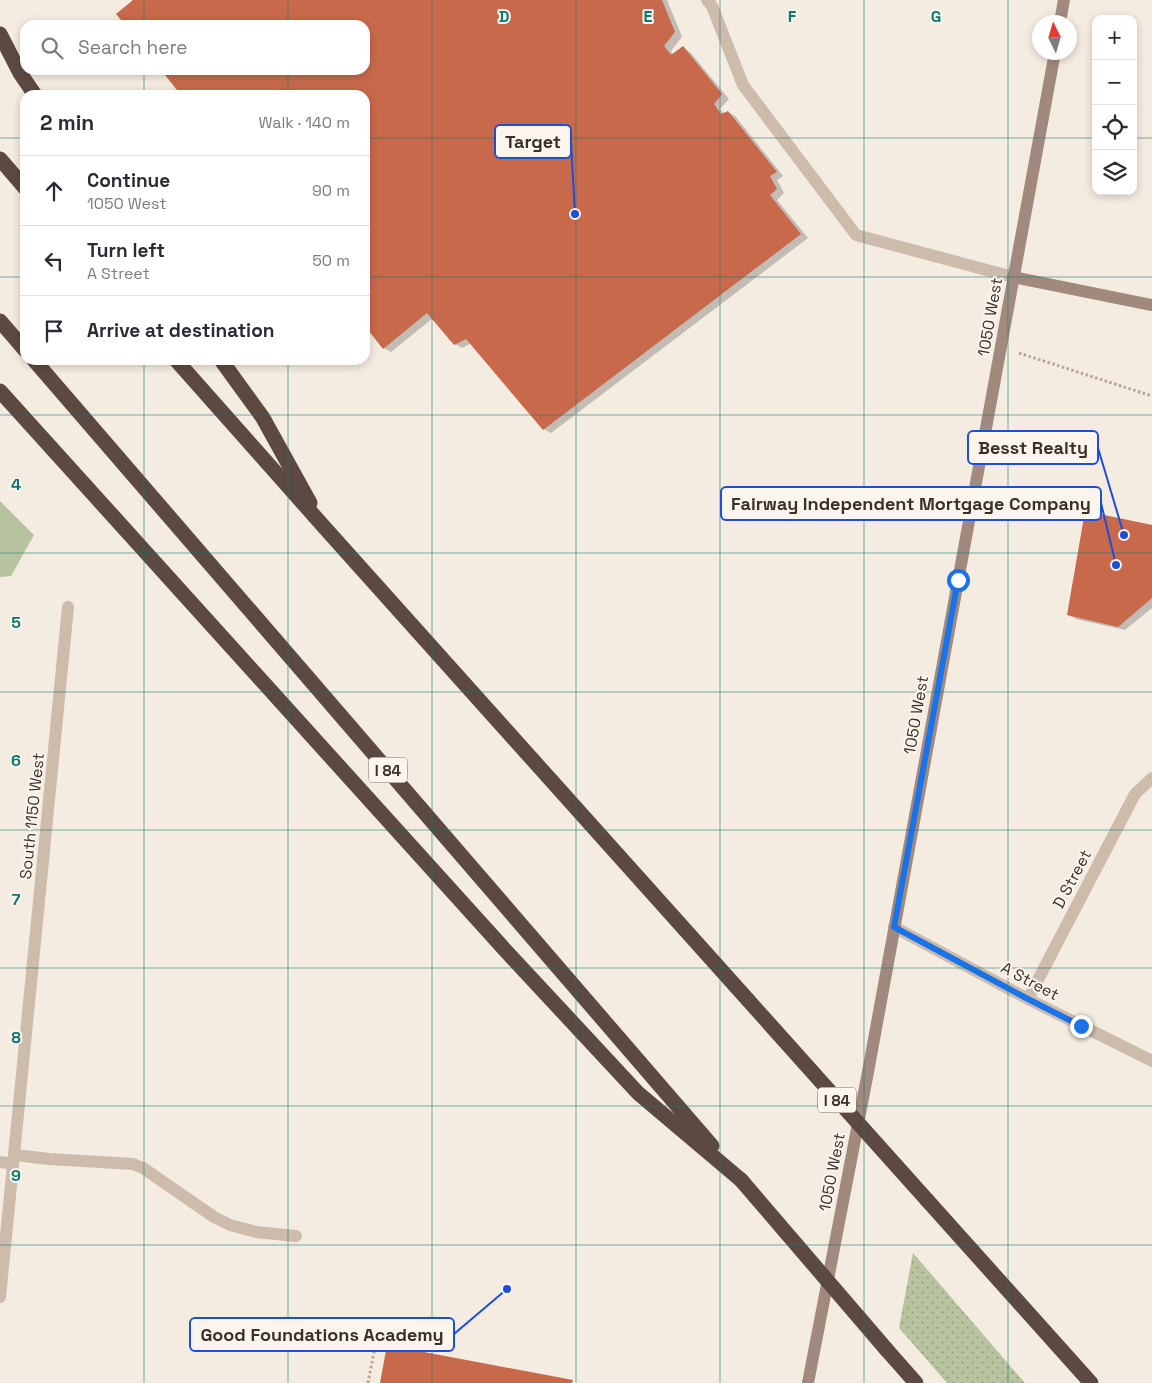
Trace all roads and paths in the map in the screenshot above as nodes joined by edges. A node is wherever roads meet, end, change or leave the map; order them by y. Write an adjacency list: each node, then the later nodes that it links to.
1 (707, 0): 11 (street)
2 (1064, 0): 3 (main road)
3 (1061, 15)
4 (0, 34): 6 (highway)
5 (1054, 60): 11 (main road, 1050 West)
6 (20, 73)
7 (21, 75): 8 (highway)
8 (32, 90)
9 (0, 159): 10 (highway)
10 (20, 182)
11 (1013, 277): 12 (main road); 15 (main road, 1050 West)
12 (1152, 304)
13 (0, 321): 14 (highway)
14 (20, 344)
15 (1001, 347): 20 (path); 24 (main road, 1050 West)
16 (38, 365): 29 (highway, I 84)
17 (180, 365): 21 (highway, I 84)
18 (225, 365): 21 (highway)
19 (0, 391): 29 (highway)
20 (1152, 396)
21 (324, 528): 36 (highway, I 84, bridge)
22 (68, 608): 27 (street, South 1150 West)
23 (1152, 778): 25 (street, D Street)
24 (894, 927): 25 (street, A Street); 34 (main road, 1050 West)
25 (1028, 999): 26 (street, A Street)
26 (1152, 1061)
27 (14, 1159): 28 (street); 30 (street); 31 (street, South 1150 West)
28 (0, 1162)
29 (741, 1180): 35 (highway, I 84, bridge)
30 (296, 1236)
31 (0, 1296)
32 (375, 1347): 33 (path)
33 (368, 1383)
34 (808, 1383)
35 (916, 1383)
36 (1090, 1383)

